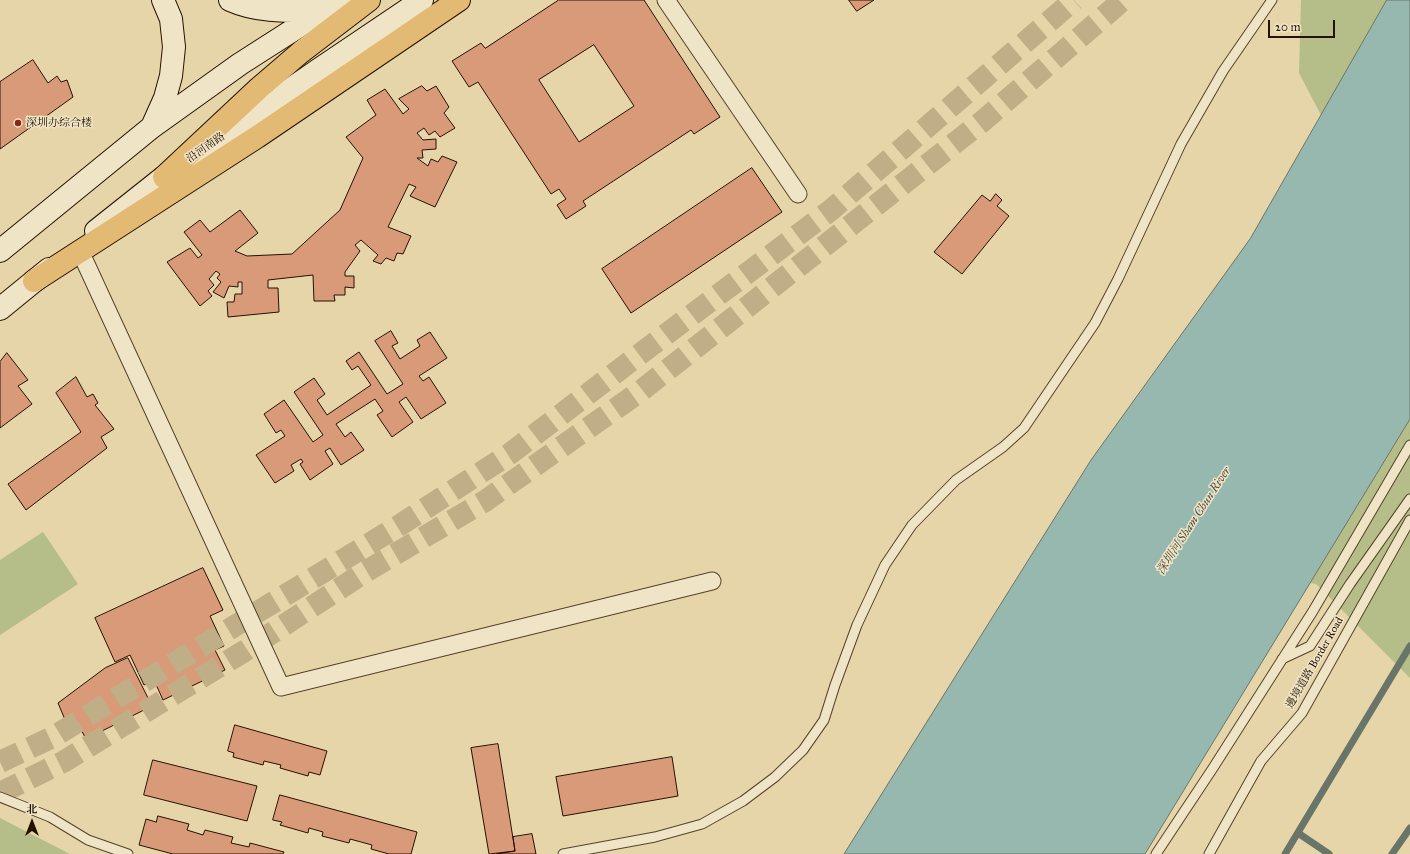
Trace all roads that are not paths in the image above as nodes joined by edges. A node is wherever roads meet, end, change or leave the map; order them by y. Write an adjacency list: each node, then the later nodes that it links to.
1 (164, 0): 9 (main road)
2 (230, 0): 8 (main road)
3 (369, 0): 10 (highway)
4 (422, 0): 10 (main road, 沿河南路)
5 (459, 0): 13 (highway)
6 (666, 0): 11 (street)
7 (1272, 0): 23 (lane)
8 (331, 6): 9 (main road)
9 (152, 127): 12 (main road)
10 (164, 177): 14 (main road, 沿河南路)
11 (798, 194)
12 (0, 251)
13 (80, 251): 14 (highway); 19 (street)
14 (34, 281): 15 (main road, 沿河南路)
15 (0, 309)
16 (1410, 445): 20 (lane)
17 (1410, 499): 20 (lane)
18 (1410, 520): 25 (lane, 邊境道路 Border Road)
19 (712, 581)
20 (1282, 660): 24 (lane)
21 (0, 797): 22 (lane)
22 (128, 854)
23 (562, 854)
24 (1156, 854)
25 (1209, 854)

